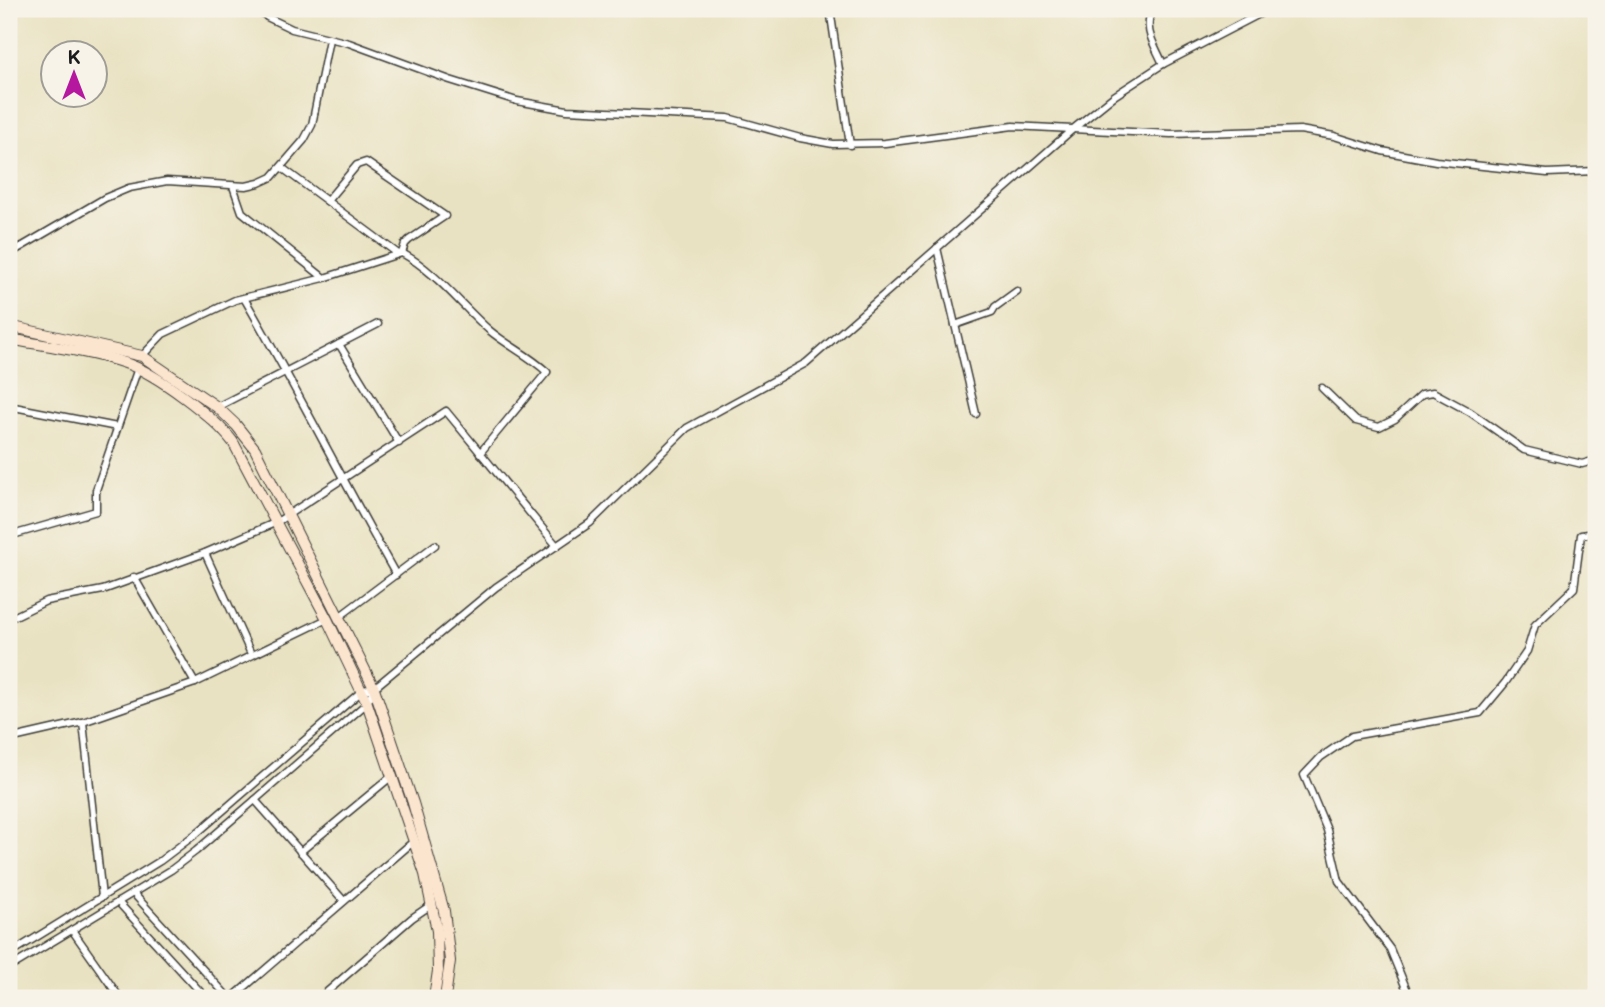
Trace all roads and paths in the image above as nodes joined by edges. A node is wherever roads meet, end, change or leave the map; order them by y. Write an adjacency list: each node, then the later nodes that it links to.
1 (259, 9): 5 (street)
2 (830, 9): 8 (street)
3 (1152, 9): 6 (street)
4 (1269, 9): 6 (street)
5 (329, 38): 8 (street); 9 (street)
6 (1163, 64): 7 (street)
7 (1073, 129): 8 (street); 10 (street); 13 (street)
8 (850, 145)
9 (281, 167): 11 (street); 12 (street)
10 (1596, 171)
11 (233, 186): 15 (street); 16 (street)
12 (327, 201): 14 (street); 14 (street)
13 (937, 248): 21 (street); 41 (street)
14 (400, 253): 16 (street); 33 (street)
15 (9, 254)
16 (324, 278): 18 (street)
17 (1017, 291): 21 (street)
18 (244, 298): 24 (street); 26 (street)
19 (378, 324): 23 (street)
20 (9, 326): 24 (street)
21 (955, 326): 30 (street)
22 (9, 339): 25 (street)
23 (339, 344): 26 (street); 32 (street)
24 (142, 356): 29 (street)
25 (138, 368): 31 (street); 37 (street)
26 (287, 371): 29 (street); 35 (street)
27 (1322, 388): 34 (street)
28 (9, 406): 31 (street)
29 (217, 407): 36 (street)
30 (976, 414)
31 (117, 427): 39 (street)
32 (399, 443): 33 (street); 35 (street)
33 (480, 453): 41 (street)
34 (1596, 460)
35 (343, 481): 36 (street); 43 (street)
36 (288, 516): 37 (street); 45 (street)
37 (277, 522): 42 (street); 47 (street)
38 (1596, 533): 73 (street)
39 (9, 536)
40 (435, 545): 43 (street)
41 (557, 546): 50 (street)
42 (205, 553): 44 (street); 48 (street)
43 (396, 575): 45 (street)
44 (134, 577): 46 (street); 49 (street)
45 (339, 617): 50 (street)
46 (9, 619)
47 (327, 619): 48 (street); 51 (street)
48 (251, 654): 49 (street)
49 (195, 682): 53 (street)
50 (374, 688): 51 (street); 52 (street); 72 (street)
51 (363, 690): 52 (street); 60 (street)
52 (367, 703): 55 (street); 56 (street)
53 (83, 722): 54 (street); 60 (street)
54 (9, 739)
55 (392, 776): 57 (street); 58 (street)
56 (255, 800): 58 (street); 59 (street)
57 (414, 841): 61 (street); 63 (street)
58 (300, 852): 61 (street)
59 (133, 893): 62 (street); 69 (street)
60 (102, 897): 65 (street)
61 (344, 901): 69 (street)
62 (118, 902): 64 (street); 68 (street)
63 (431, 905): 70 (street); 71 (street)
64 (72, 930): 66 (street); 67 (street)
65 (9, 954)
66 (9, 968)
67 (120, 998)
68 (206, 998)
69 (230, 998)
70 (320, 998)
71 (434, 998)
72 (445, 998)
73 (1407, 998)

